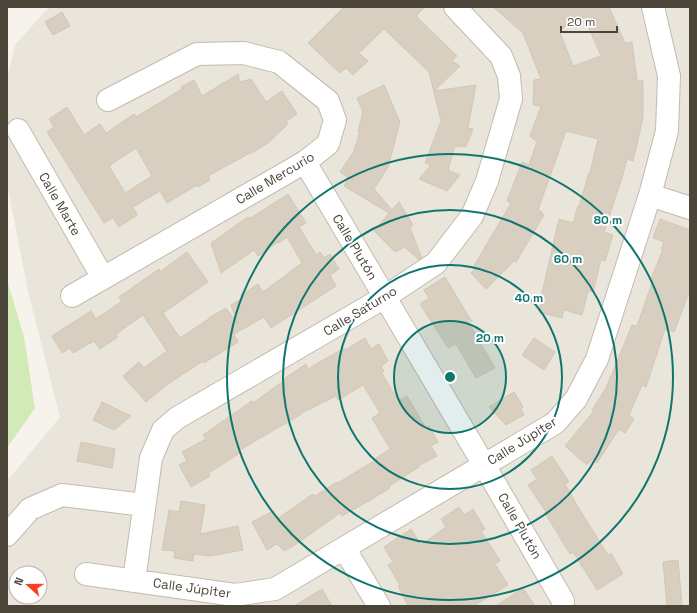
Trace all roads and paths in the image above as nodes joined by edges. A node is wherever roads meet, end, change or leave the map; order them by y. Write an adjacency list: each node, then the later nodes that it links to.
1 (456, 7): 10 (street, Calle Saturno)
2 (653, 7): 6 (street, Calle Júpiter)
3 (108, 100): 5 (street, Calle Mercurio)
4 (18, 130): 8 (street, Calle Marte)
5 (305, 162): 8 (street, Calle Mercurio); 10 (street, Calle Plutón)
6 (650, 195): 7 (street); 11 (street, Calle Júpiter)
7 (690, 208)
8 (103, 278): 9 (street, Calle Mercurio)
9 (72, 296)
10 (385, 297): 11 (street, Calle Plutón); 12 (street, Calle Saturno)
11 (484, 465): 14 (street, Calle Júpiter); 17 (street, Calle Plutón)
12 (144, 505): 13 (street); 16 (street, Calle Saturno)
13 (7, 535)
14 (344, 548): 16 (street, Calle Júpiter); 18 (street)
15 (86, 574): 16 (street, Calle Júpiter)
16 (134, 580)
17 (563, 601)
18 (379, 606)

